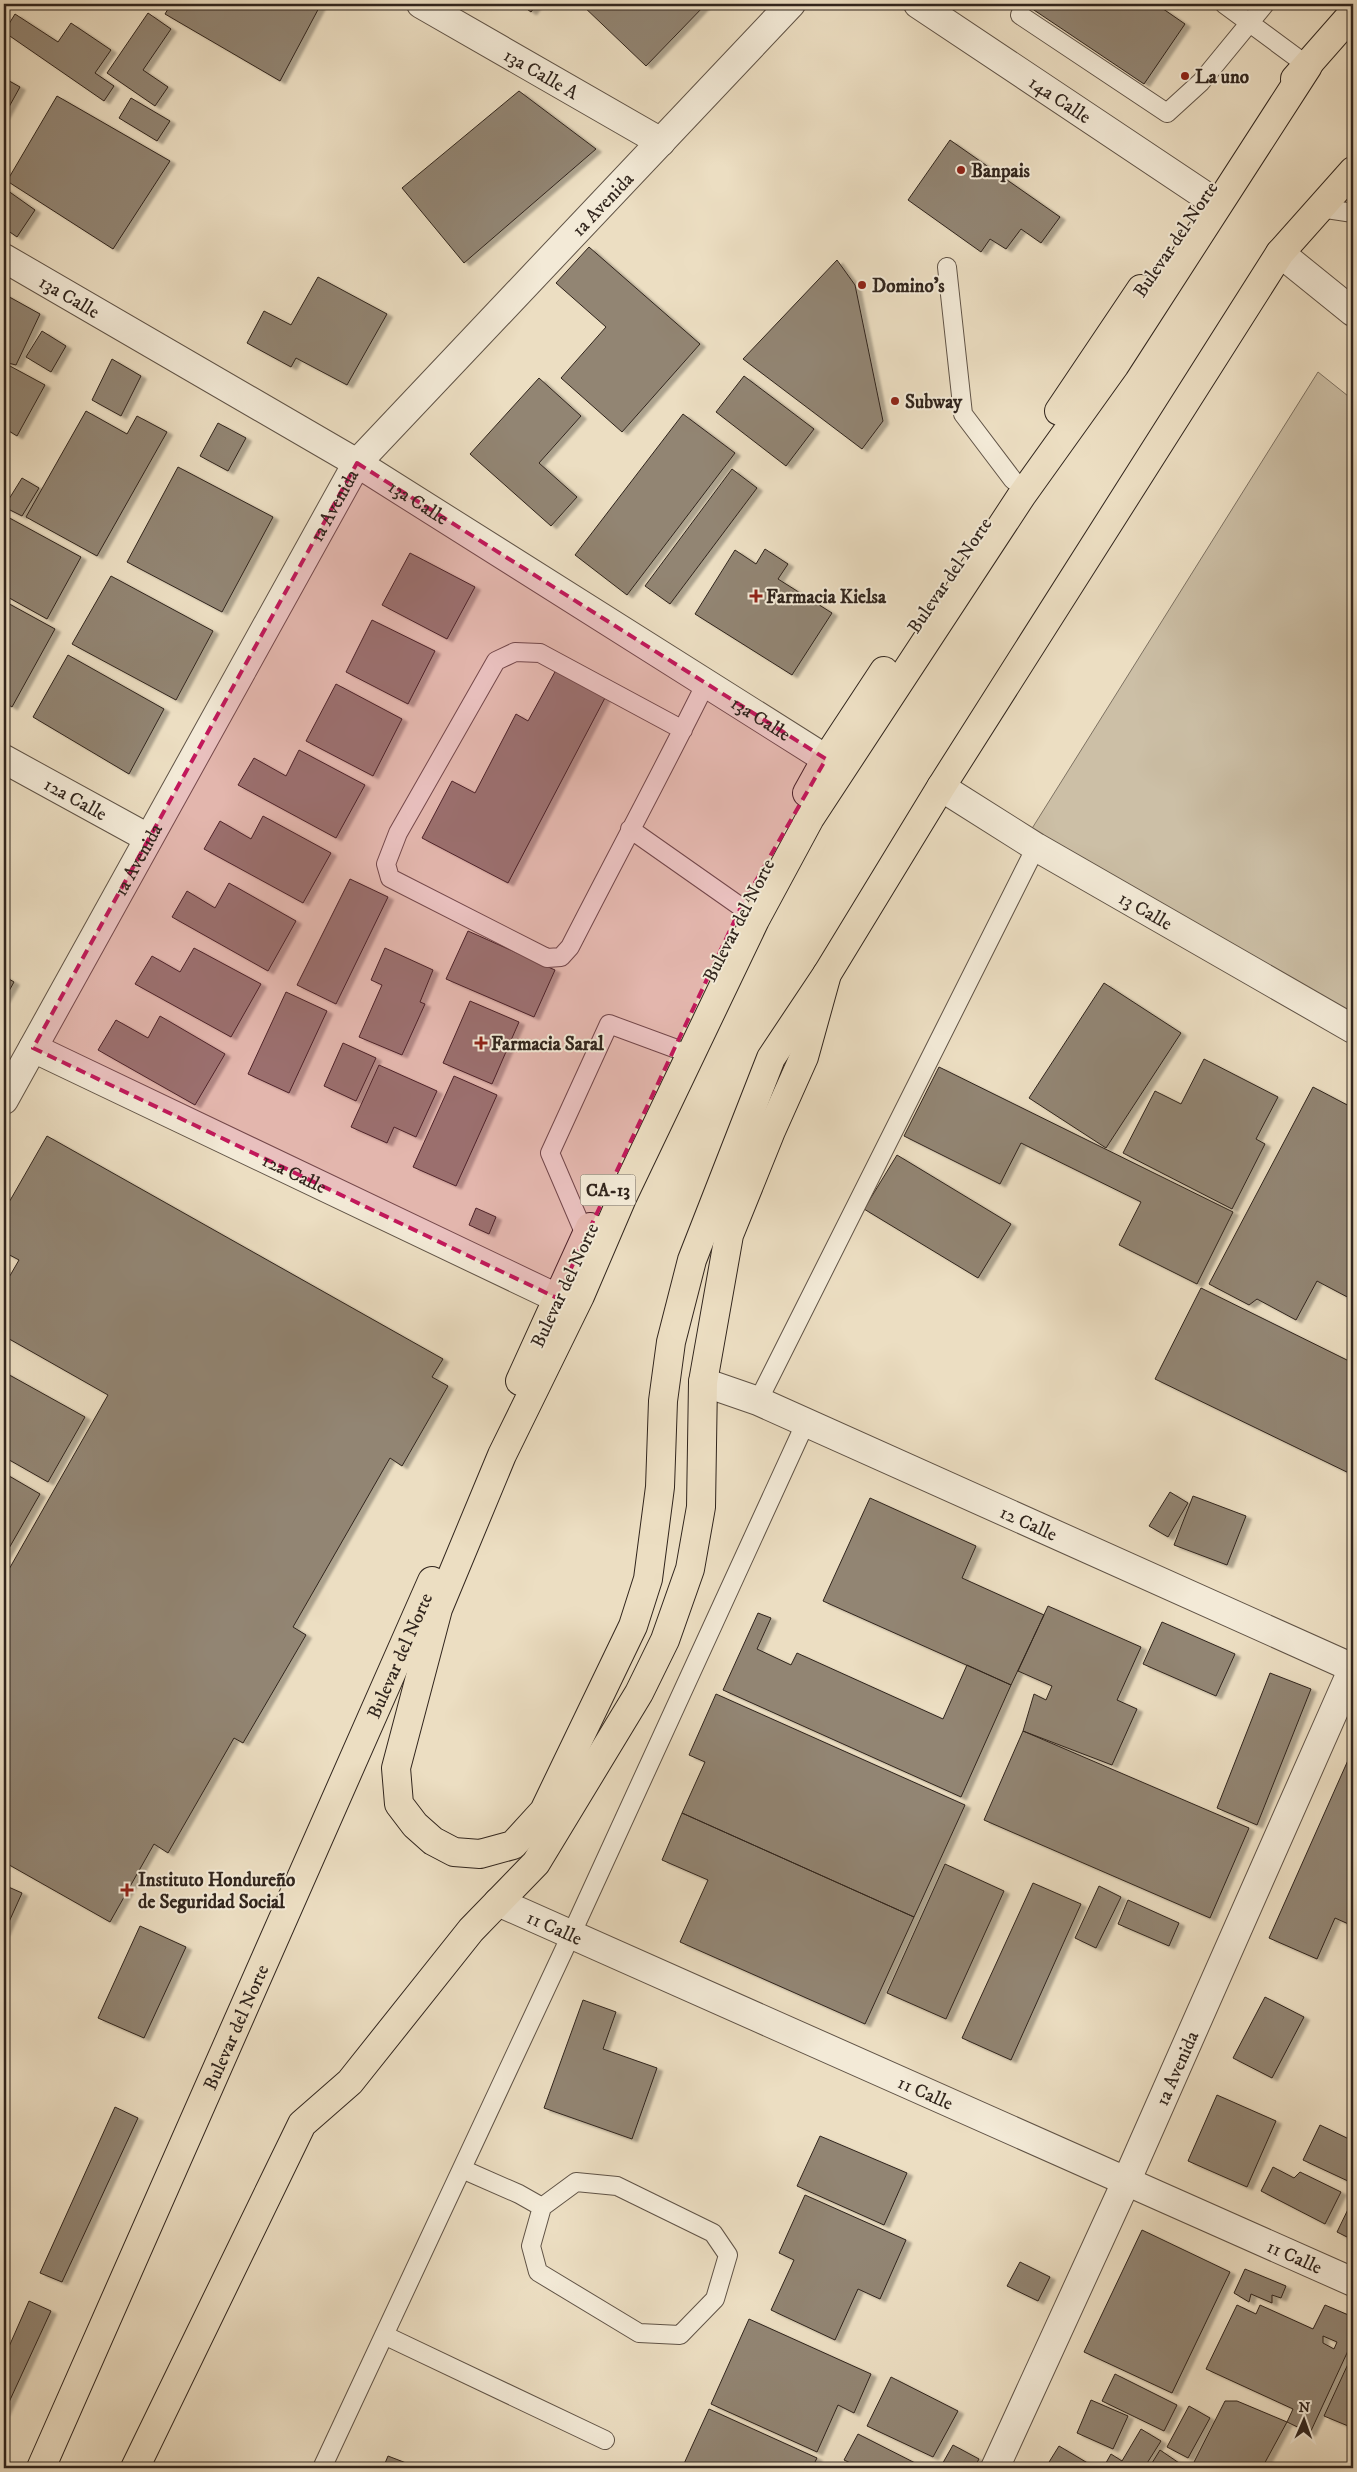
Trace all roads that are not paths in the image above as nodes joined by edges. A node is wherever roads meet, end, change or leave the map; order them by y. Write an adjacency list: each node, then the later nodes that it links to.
1 (421, 4): 10 (street, 13a Calle A)
2 (791, 4): 10 (street, 1a Avenida)
3 (918, 4): 12 (street, 14a Calle)
4 (1224, 4): 8 (lane)
5 (1265, 4): 8 (lane)
6 (1353, 13): 9 (highway, Bulevar del Norte / CA-13)
7 (1020, 14): 8 (lane)
8 (1250, 24): 9 (lane)
9 (1308, 66): 12 (highway, Bulevar del Norte / CA-13); 30 (highway)
10 (661, 142): 19 (street, 1a Avenida)
11 (1353, 172): 13 (highway)
12 (1204, 195): 20 (highway, Bulevar del Norte / CA-13)
13 (1320, 208): 14 (lane); 15 (highway)
14 (1353, 213)
15 (1280, 253): 18 (street); 25 (highway)
16 (4, 258): 19 (street, 13a Calle)
17 (946, 267): 20 (lane)
18 (1353, 312)
19 (357, 463): 21 (street, 13a Calle); 27 (street, 1a Avenida)
20 (1013, 480): 23 (highway, Bulevar del Norte / CA-13)
21 (706, 683): 22 (lane); 23 (street, 13a Calle)
22 (683, 730): 26 (lane); 26 (lane)
23 (826, 759): 29 (highway, Bulevar del Norte / CA-13)
24 (4, 760): 27 (street, 12a Calle)
25 (941, 787): 28 (street, 13 Calle); 30 (highway)
26 (630, 829): 29 (lane)
27 (148, 838): 32 (street, 1a Avenida)
28 (1036, 847): 31 (street, 13 Calle); 38 (lane)
29 (741, 907): 33 (highway, Bulevar del Norte / CA-13)
30 (827, 974): 37 (highway)
31 (1353, 1030)
32 (33, 1048): 34 (street, 1a Avenida); 36 (street, 12a Calle)
33 (674, 1048): 35 (highway, Bulevar del Norte / CA-13); 35 (lane)
34 (4, 1100)
35 (586, 1237): 36 (highway, Bulevar del Norte / CA-13)
36 (557, 1298): 49 (highway, Bulevar del Norte / CA-13)
37 (703, 1382): 38 (street, 12 Calle); 41 (highway)
38 (758, 1401): 39 (street, 12 Calle)
39 (805, 1424): 40 (street, 12 Calle); 42 (lane)
40 (1353, 1668): 44 (street, 1a Avenida)
41 (498, 1902): 42 (street, 11 Calle); 50 (highway)
42 (571, 1935): 43 (lane); 44 (street, 11 Calle)
43 (462, 2169): 45 (lane); 47 (lane)
44 (1126, 2182): 46 (street, 11 Calle); 52 (street, 1a Avenida)
45 (542, 2208): 45 (lane)
46 (1353, 2282)
47 (384, 2335): 48 (lane); 51 (lane)
48 (604, 2440)
49 (41, 2468)
50 (135, 2468)
51 (322, 2468)
52 (995, 2468)

